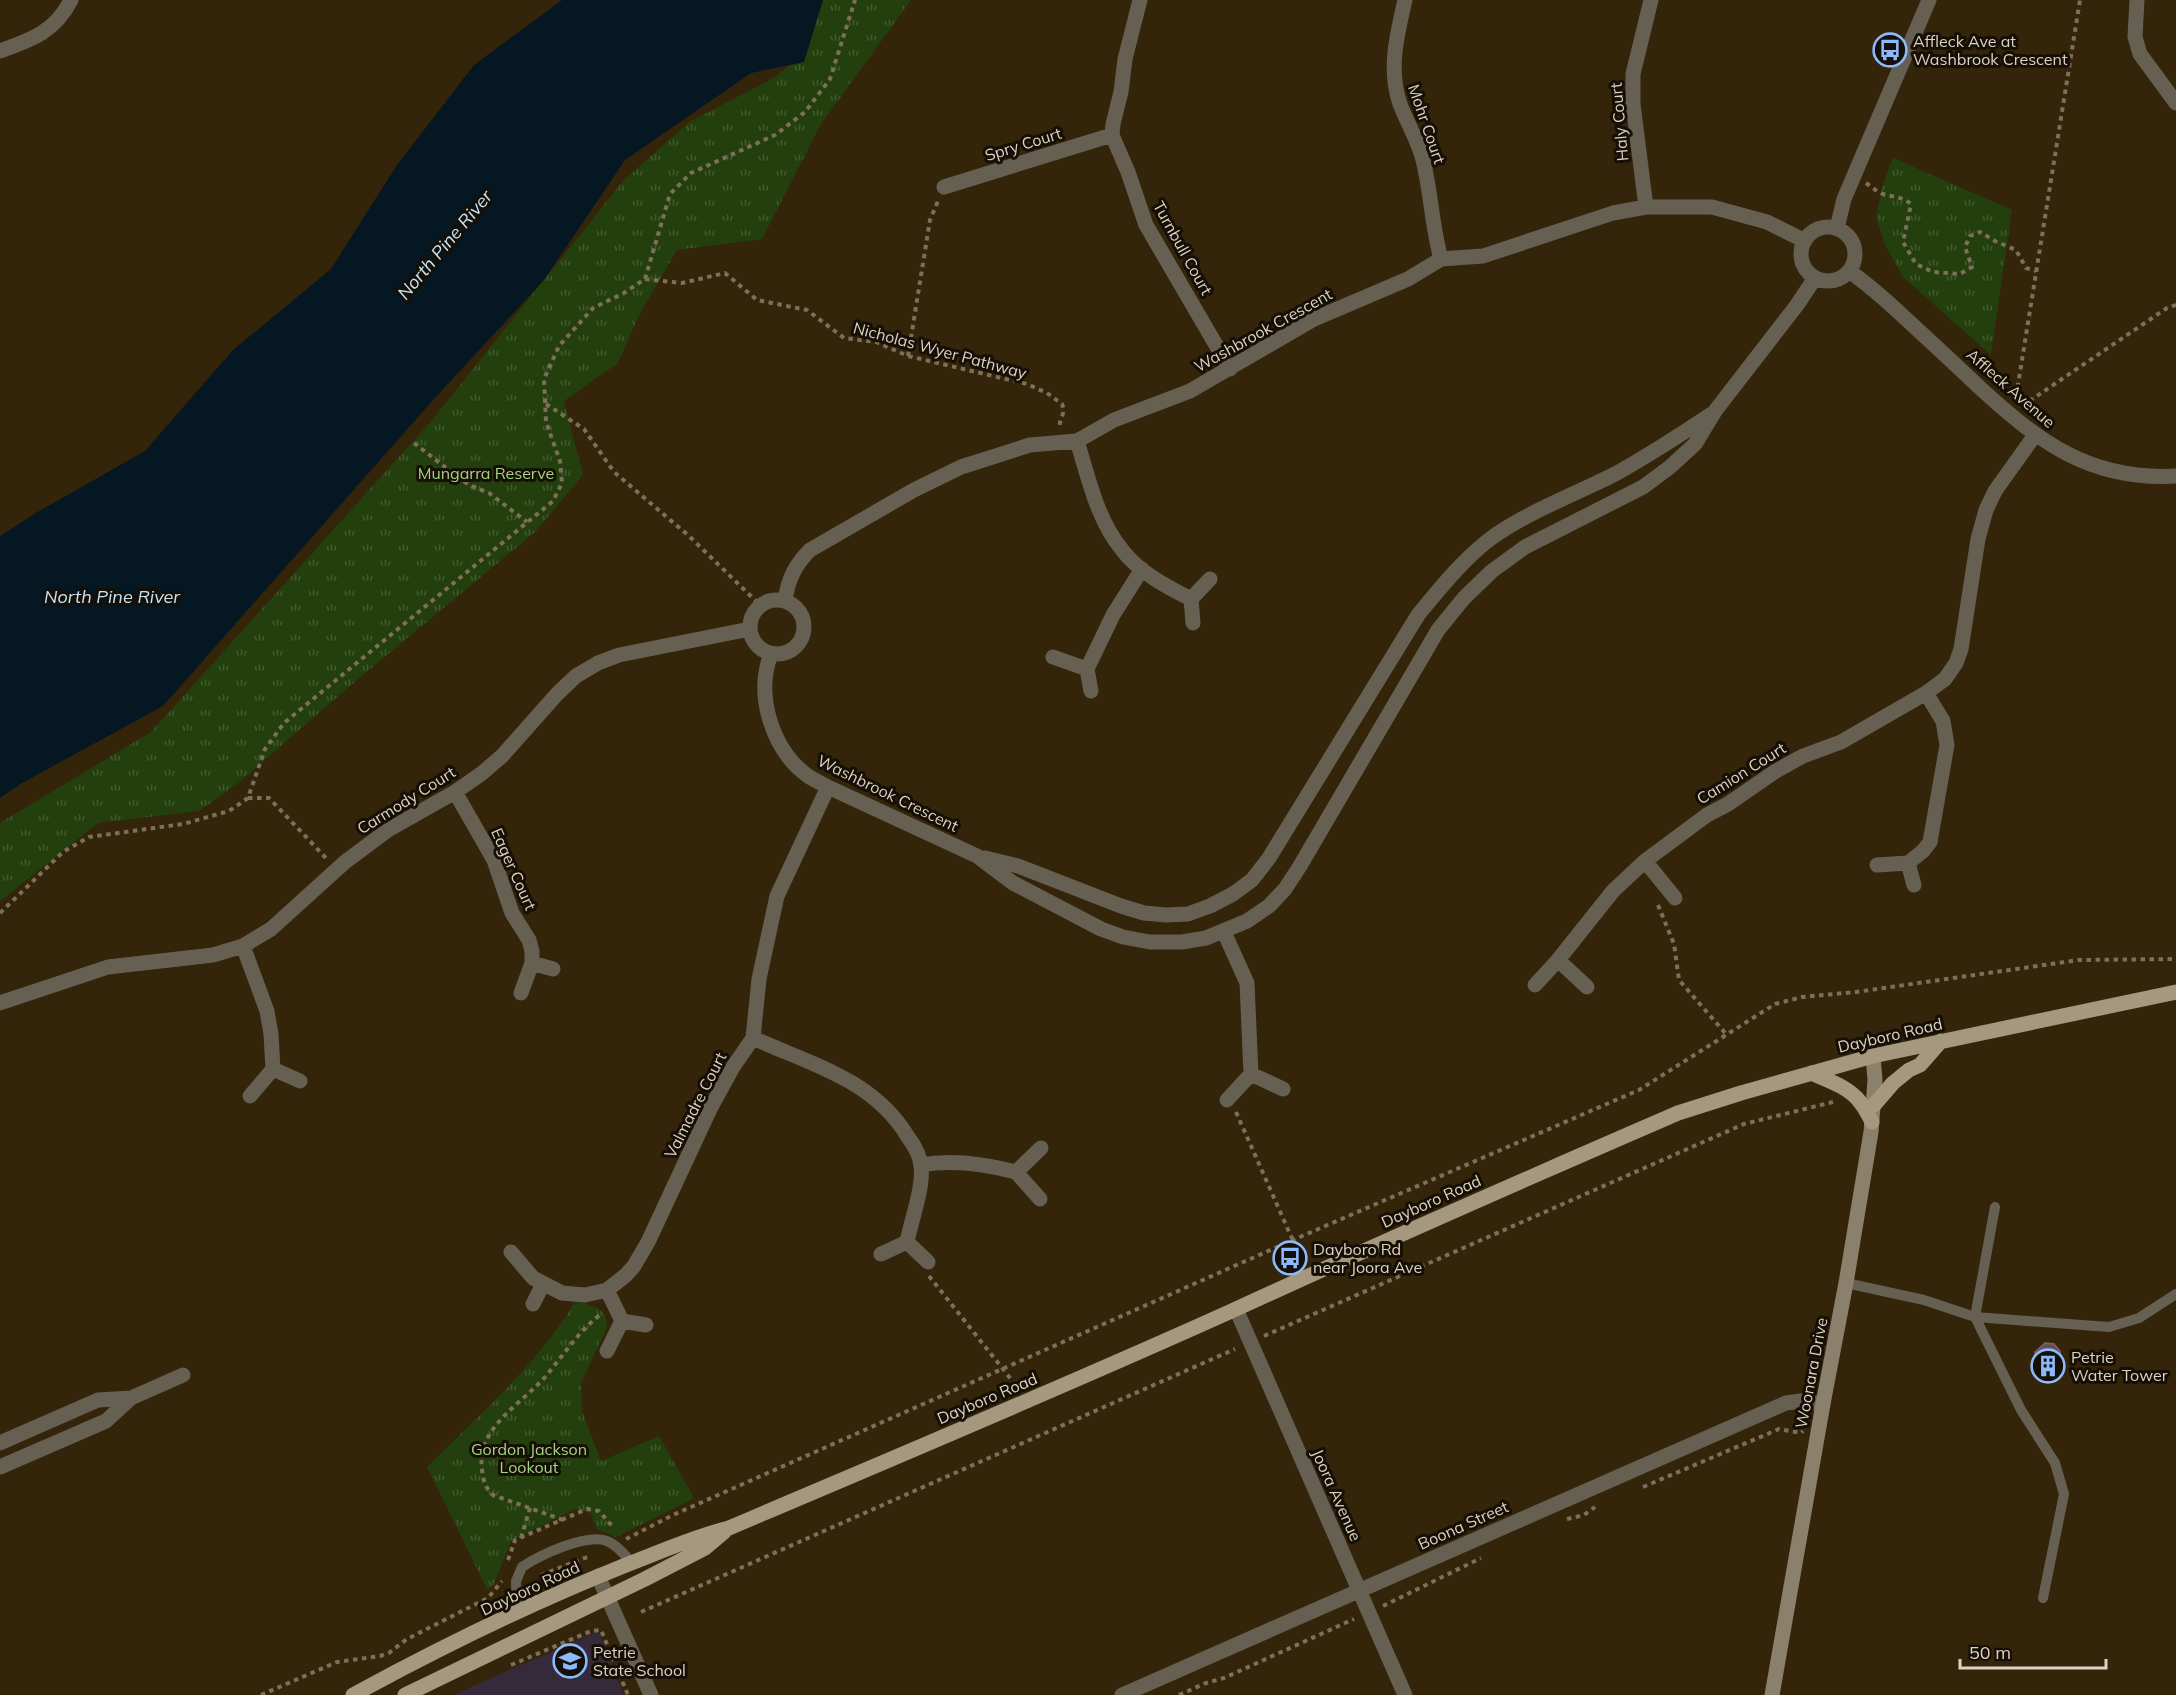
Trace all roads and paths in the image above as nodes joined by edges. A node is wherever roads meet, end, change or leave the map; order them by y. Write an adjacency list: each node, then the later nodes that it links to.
1 (71, 0): 9 (street)
2 (855, 0): 21 (path)
3 (1140, 0): 11 (street)
4 (1405, 0): 17 (street, Mohr Court)
5 (1651, 0): 14 (street, Haly Court)
6 (1929, 0): 12 (street)
7 (2080, 0): 18 (path)
8 (2137, 0): 10 (street)
9 (0, 51)
10 (2176, 103)
11 (1112, 135): 13 (street, Spry Court); 24 (street, Turnbull Court)
12 (1853, 178): 15 (street); 18 (path)
13 (944, 187): 23 (path)
14 (1646, 207): 16 (street, Washbrook Crescent); 17 (street, Washbrook Crescent)
15 (1837, 228): 16 (street); 19 (street)
16 (1804, 241): 20 (street)
17 (1441, 259): 24 (street, Washbrook Crescent)
18 (2036, 271): 25 (path)
19 (1849, 272): 20 (street); 28 (street, Affleck Avenue)
20 (1815, 278): 27 (street, Washbrook Crescent)
21 (645, 279): 23 (path, Nicholas Wyer Pathway); 26 (path)
22 (2176, 305): 25 (path)
23 (908, 357): 31 (path, Nicholas Wyer Pathway)
24 (1230, 369): 30 (street, Washbrook Crescent)
25 (2023, 397): 28 (path)
26 (545, 404): 34 (path); 39 (path)
27 (1715, 411): 50 (street, Washbrook Crescent); 59 (street, Washbrook Crescent)
28 (2008, 413): 29 (street, Affleck Avenue)
29 (2035, 435): 33 (street, Affleck Avenue); 46 (street, Camion Court)
30 (1077, 441): 31 (street, Washbrook Crescent); 35 (street)
31 (1055, 442): 38 (street, Washbrook Crescent)
32 (414, 443): 34 (path)
33 (2176, 476)
34 (527, 522): 49 (path)
35 (1142, 569): 37 (street); 44 (street)
36 (1210, 579): 37 (street)
37 (1191, 599): 40 (street)
38 (785, 601): 39 (street); 42 (street)
39 (761, 606): 41 (street)
40 (1193, 623)
41 (750, 629): 42 (street); 48 (street, Carmody Court)
42 (771, 654): 47 (street, Washbrook Crescent)
43 (1053, 657): 44 (street)
44 (1087, 669): 45 (street)
45 (1091, 691)
46 (1926, 693): 51 (street, Camion Court); 52 (street)
47 (828, 787): 50 (street, Washbrook Crescent); 71 (street, Valmadre Court)
48 (455, 792): 54 (street, Carmody Court); 63 (street, Eager Court)
49 (248, 798): 54 (path); 58 (path)
50 (977, 856): 59 (street, Washbrook Crescent)
51 (1645, 861): 55 (street); 62 (street, Camion Court)
52 (1908, 863): 53 (street); 56 (street)
53 (1877, 866)
54 (337, 870): 60 (street, Carmody Court)
55 (1660, 880): 57 (street); 70 (path)
56 (1914, 885)
57 (1675, 898)
58 (0, 913)
59 (1224, 932): 76 (street)
60 (243, 946): 69 (street, Carmody Court); 74 (street)
61 (2176, 959): 70 (path)
62 (1558, 960): 65 (street, Camion Court); 66 (street)
63 (532, 963): 64 (street); 68 (street)
64 (554, 969)
65 (1535, 984)
66 (1587, 987)
67 (2176, 992): 72 (main road, Dayboro Road)
68 (521, 993)
69 (0, 1003)
70 (1726, 1034): 89 (path)
71 (753, 1038): 85 (street); 97 (street, Valmadre Court)
72 (1941, 1041): 73 (main road, Dayboro Road); 82 (main road)
73 (1873, 1056): 75 (main road, Dayboro Road); 82 (street, Woonara Drive)
74 (273, 1069): 77 (street); 79 (street)
75 (1811, 1073): 83 (main road); 94 (main road, Dayboro Road)
76 (1251, 1074): 78 (street); 80 (street)
77 (300, 1081)
78 (1283, 1089)
79 (250, 1096)
80 (1227, 1100): 89 (path)
81 (1840, 1101): 105 (path)
82 (1874, 1106): 83 (street, Woonara Drive)
83 (1872, 1122): 95 (street, Woonara Drive)
84 (1041, 1148): 86 (street)
85 (921, 1165): 86 (street); 90 (street)
86 (1016, 1172): 87 (street)
87 (1040, 1199)
88 (1995, 1207): 102 (lane)
89 (1293, 1240): 94 (path); 108 (path)
90 (907, 1242): 92 (street); 93 (street)
91 (511, 1252): 96 (street)
92 (881, 1254)
93 (928, 1262): 108 (path)
94 (1308, 1274): 101 (main road, Dayboro Road)
95 (1846, 1283): 102 (lane); 112 (street, Woonara Drive)
96 (543, 1284): 97 (street); 99 (street)
97 (607, 1290): 100 (street)
98 (2176, 1294): 102 (lane)
99 (533, 1304)
100 (614, 1305): 103 (street); 118 (path)
101 (1236, 1309): 111 (main road, Dayboro Road); 128 (street, Joora Avenue)
102 (1975, 1317): 130 (lane)
103 (622, 1321): 104 (street); 107 (street)
104 (646, 1325)
105 (1264, 1336)
106 (1240, 1347): 132 (path)
107 (607, 1351)
108 (1004, 1369): 111 (path); 123 (path)
109 (183, 1375): 110 (street)
110 (131, 1398): 114 (street); 115 (street)
111 (1027, 1401): 121 (main road, Dayboro Road)
112 (1823, 1404): 128 (street, Boona Street); 144 (street, Woonara Drive)
113 (1803, 1431): 116 (path)
114 (0, 1443)
115 (0, 1467)
116 (1642, 1487)
117 (1598, 1504): 119 (path)
118 (530, 1508): 120 (path); 122 (path)
119 (1558, 1519)
120 (563, 1520)
121 (729, 1528): 125 (main road, Dayboro Road); 129 (main road, Dayboro Road)
122 (521, 1538)
123 (614, 1545): 125 (lane); 127 (path); 127 (lane)
124 (1487, 1555): 131 (path)
125 (632, 1563): 126 (main road, Dayboro Road)
126 (598, 1576): 129 (street); 133 (main road, Dayboro Road)
127 (516, 1581): 133 (lane); 136 (path)
128 (1359, 1590): 141 (street, Boona Street); 143 (street, Joora Avenue)
129 (607, 1596): 138 (main road, Dayboro Road); 140 (street)
130 (2043, 1598)
131 (1383, 1606)
132 (641, 1612)
133 (517, 1613): 137 (main road, Dayboro Road)
134 (1351, 1620): 142 (path)
135 (507, 1666): 139 (path)
136 (261, 1695)
137 (353, 1695)
138 (405, 1695)
139 (628, 1695)
140 (651, 1695)
141 (1122, 1695)
142 (1179, 1695)
143 (1405, 1695)
144 (1772, 1695)

